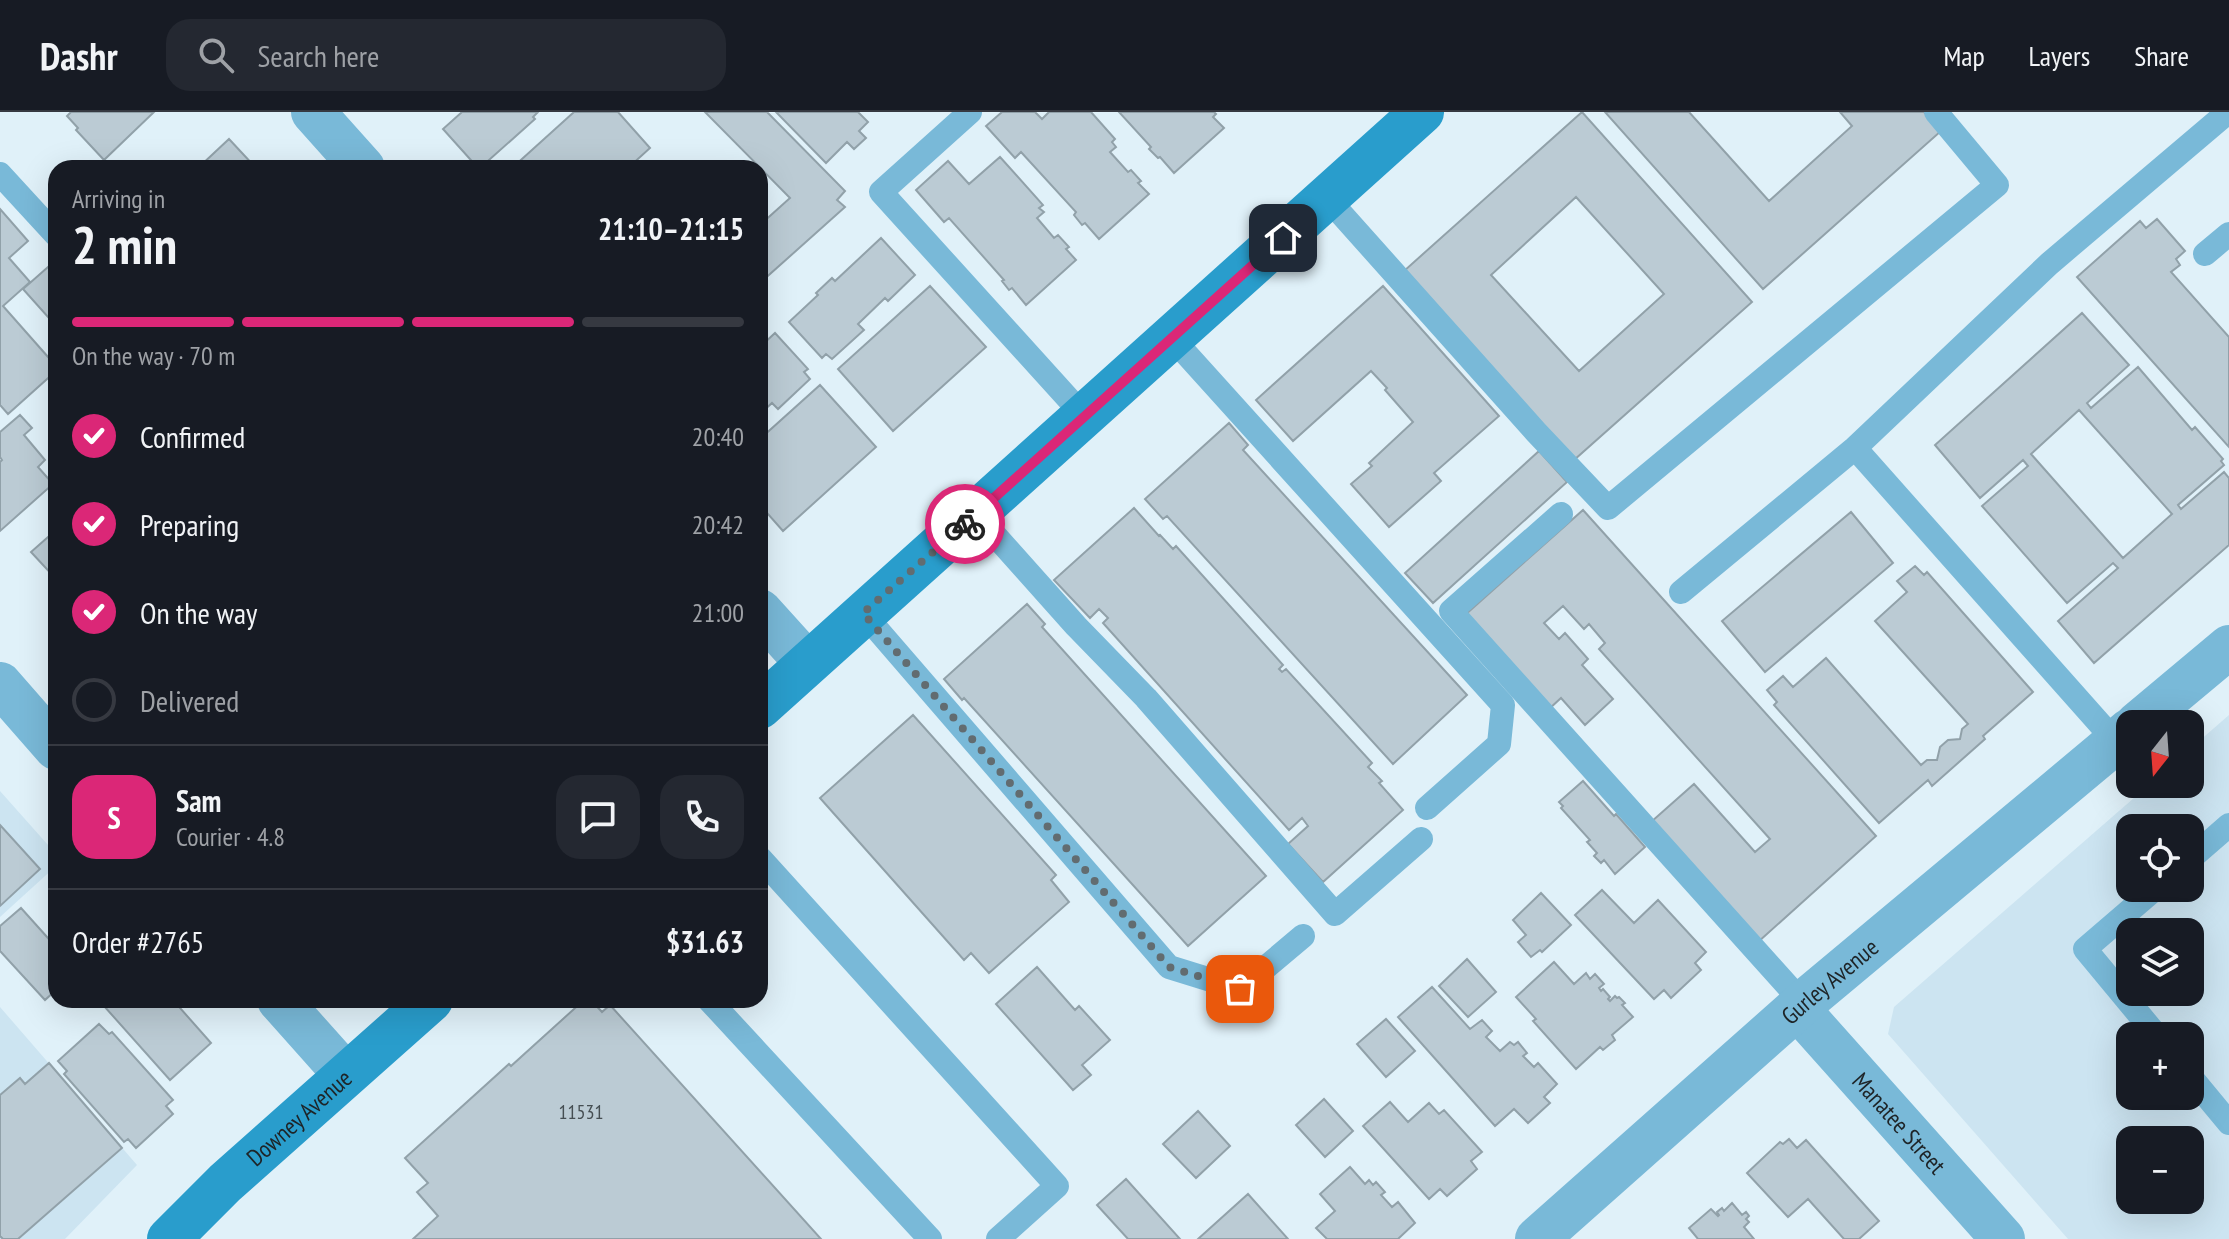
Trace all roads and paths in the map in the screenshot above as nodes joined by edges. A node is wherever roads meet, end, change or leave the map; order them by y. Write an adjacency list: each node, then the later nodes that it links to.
1 (313, 112): 6 (street)
2 (970, 112): 13 (lane)
3 (1422, 112): 8 (main road)
4 (1936, 112): 8 (lane)
5 (2228, 112): 14 (lane)
6 (356, 160)
7 (0, 174): 9 (lane)
8 (1328, 199): 12 (main road)
9 (48, 226)
10 (2229, 234): 11 (lane)
11 (2205, 254)
12 (1171, 337): 13 (main road); 28 (lane)
13 (1084, 416): 15 (main road)
14 (1855, 448): 17 (lane); 25 (lane)
15 (976, 514): 18 (main road); 30 (lane)
16 (1561, 514): 35 (lane)
17 (1681, 592)
18 (863, 613): 21 (main road); 34 (lane)
19 (768, 620): 21 (street)
20 (2229, 647): 24 (street, Gurley Avenue)
21 (807, 663): 23 (main road)
22 (0, 684): 26 (street)
23 (768, 700)
24 (2154, 710)
25 (2116, 720)
26 (48, 739)
27 (2116, 742): 35 (street, Gurley Avenue)
28 (1427, 808)
29 (2229, 825): 31 (lane)
30 (1421, 839)
31 (2204, 847)
32 (768, 867): 45 (lane)
33 (2140, 902): 39 (lane)
34 (1303, 936)
35 (1800, 1006): 46 (street, Gurley Avenue); 47 (street, Manatee Street)
36 (286, 1008): 40 (street)
37 (422, 1008): 40 (main road, Downey Avenue)
38 (716, 1008): 44 (lane)
39 (2145, 1022)
40 (345, 1074): 43 (main road, Downey Avenue)
41 (2204, 1093): 42 (lane)
42 (2229, 1123)
43 (169, 1239)
44 (930, 1239)
45 (998, 1239)
46 (1537, 1239)
47 (2003, 1239)

